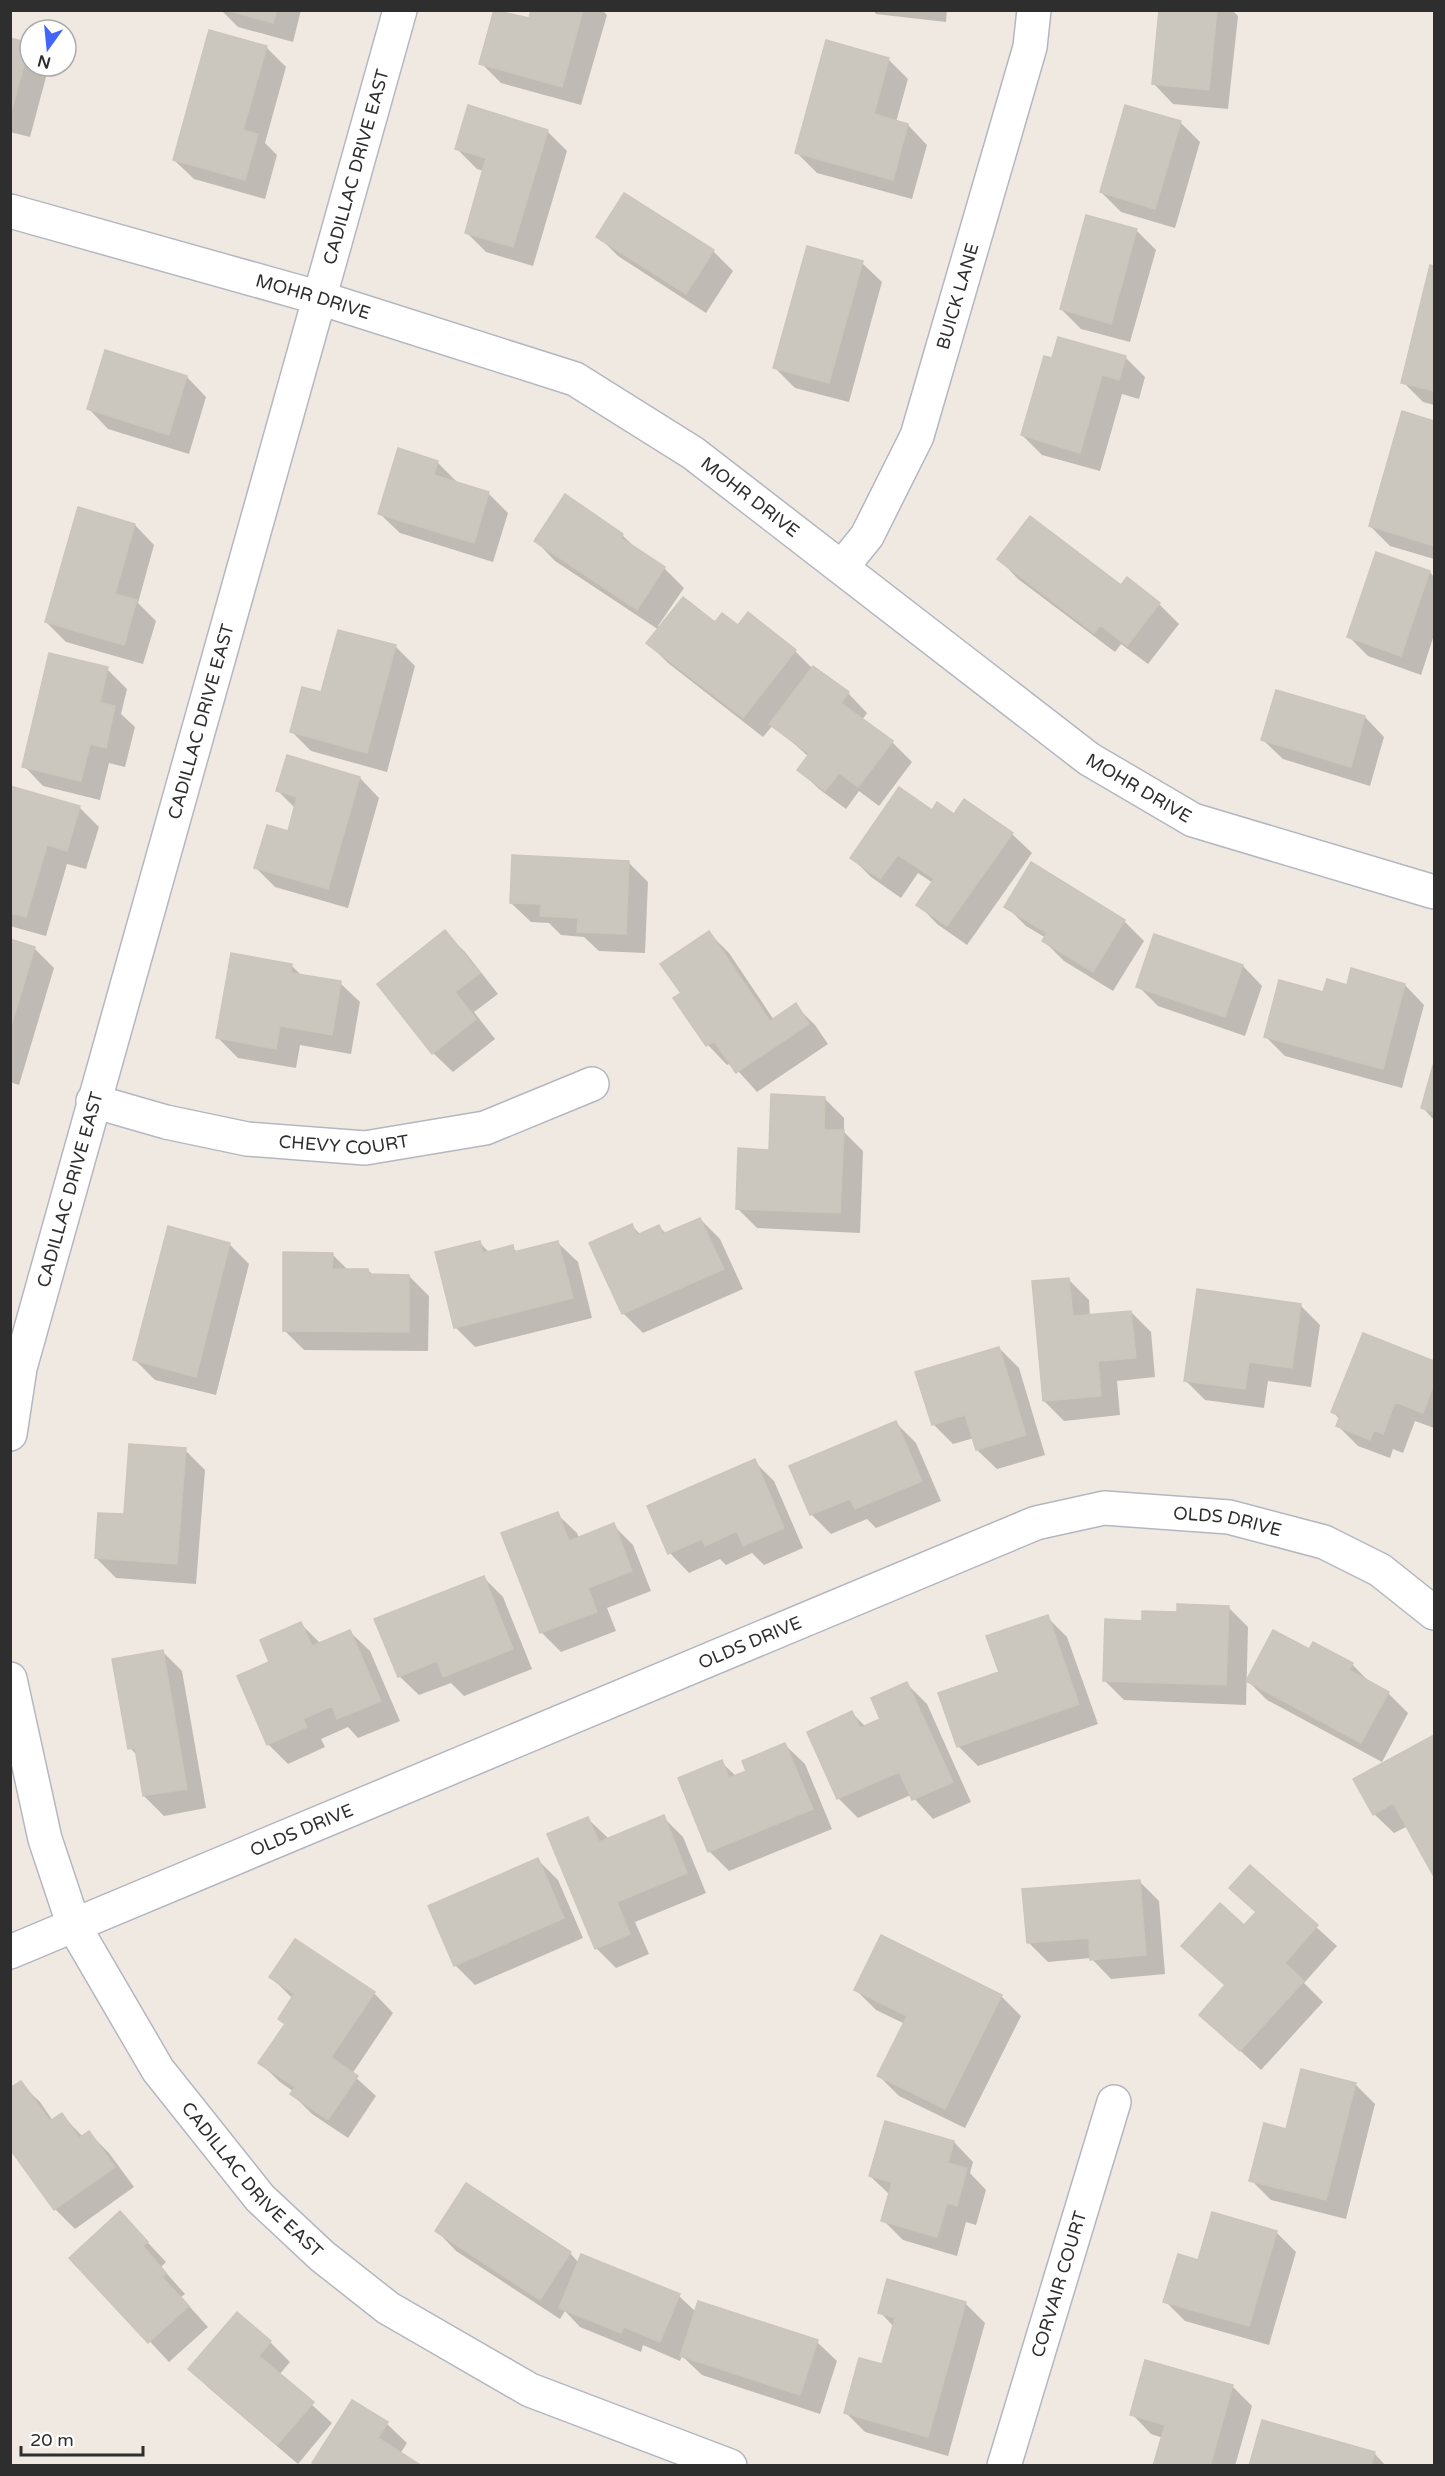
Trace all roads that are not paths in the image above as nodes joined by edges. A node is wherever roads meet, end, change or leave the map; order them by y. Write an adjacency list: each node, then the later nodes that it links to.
1 (400, 10): 4 (street, CADILLAC DRIVE EAST)
2 (1034, 10): 5 (street, BUICK LANE)
3 (10, 211): 4 (street, MOHR DRIVE)
4 (320, 298): 5 (street, MOHR DRIVE); 8 (street, CADILLAC DRIVE EAST)
5 (842, 567): 6 (street, MOHR DRIVE)
6 (1434, 892)
7 (592, 1084): 8 (street, CHEVY COURT)
8 (93, 1101): 9 (street, CADILLAC DRIVE EAST)
9 (10, 1434)
10 (1434, 1613): 12 (street, OLDS DRIVE)
11 (10, 1680): 12 (street, CADILLAC DRIVE EAST)
12 (74, 1926): 13 (street, OLDS DRIVE); 15 (street, CADILLAC DRIVE EAST)
13 (10, 1952)
14 (1114, 2102): 16 (street, CORVAIR COURT)
15 (730, 2466)
16 (1004, 2466)

